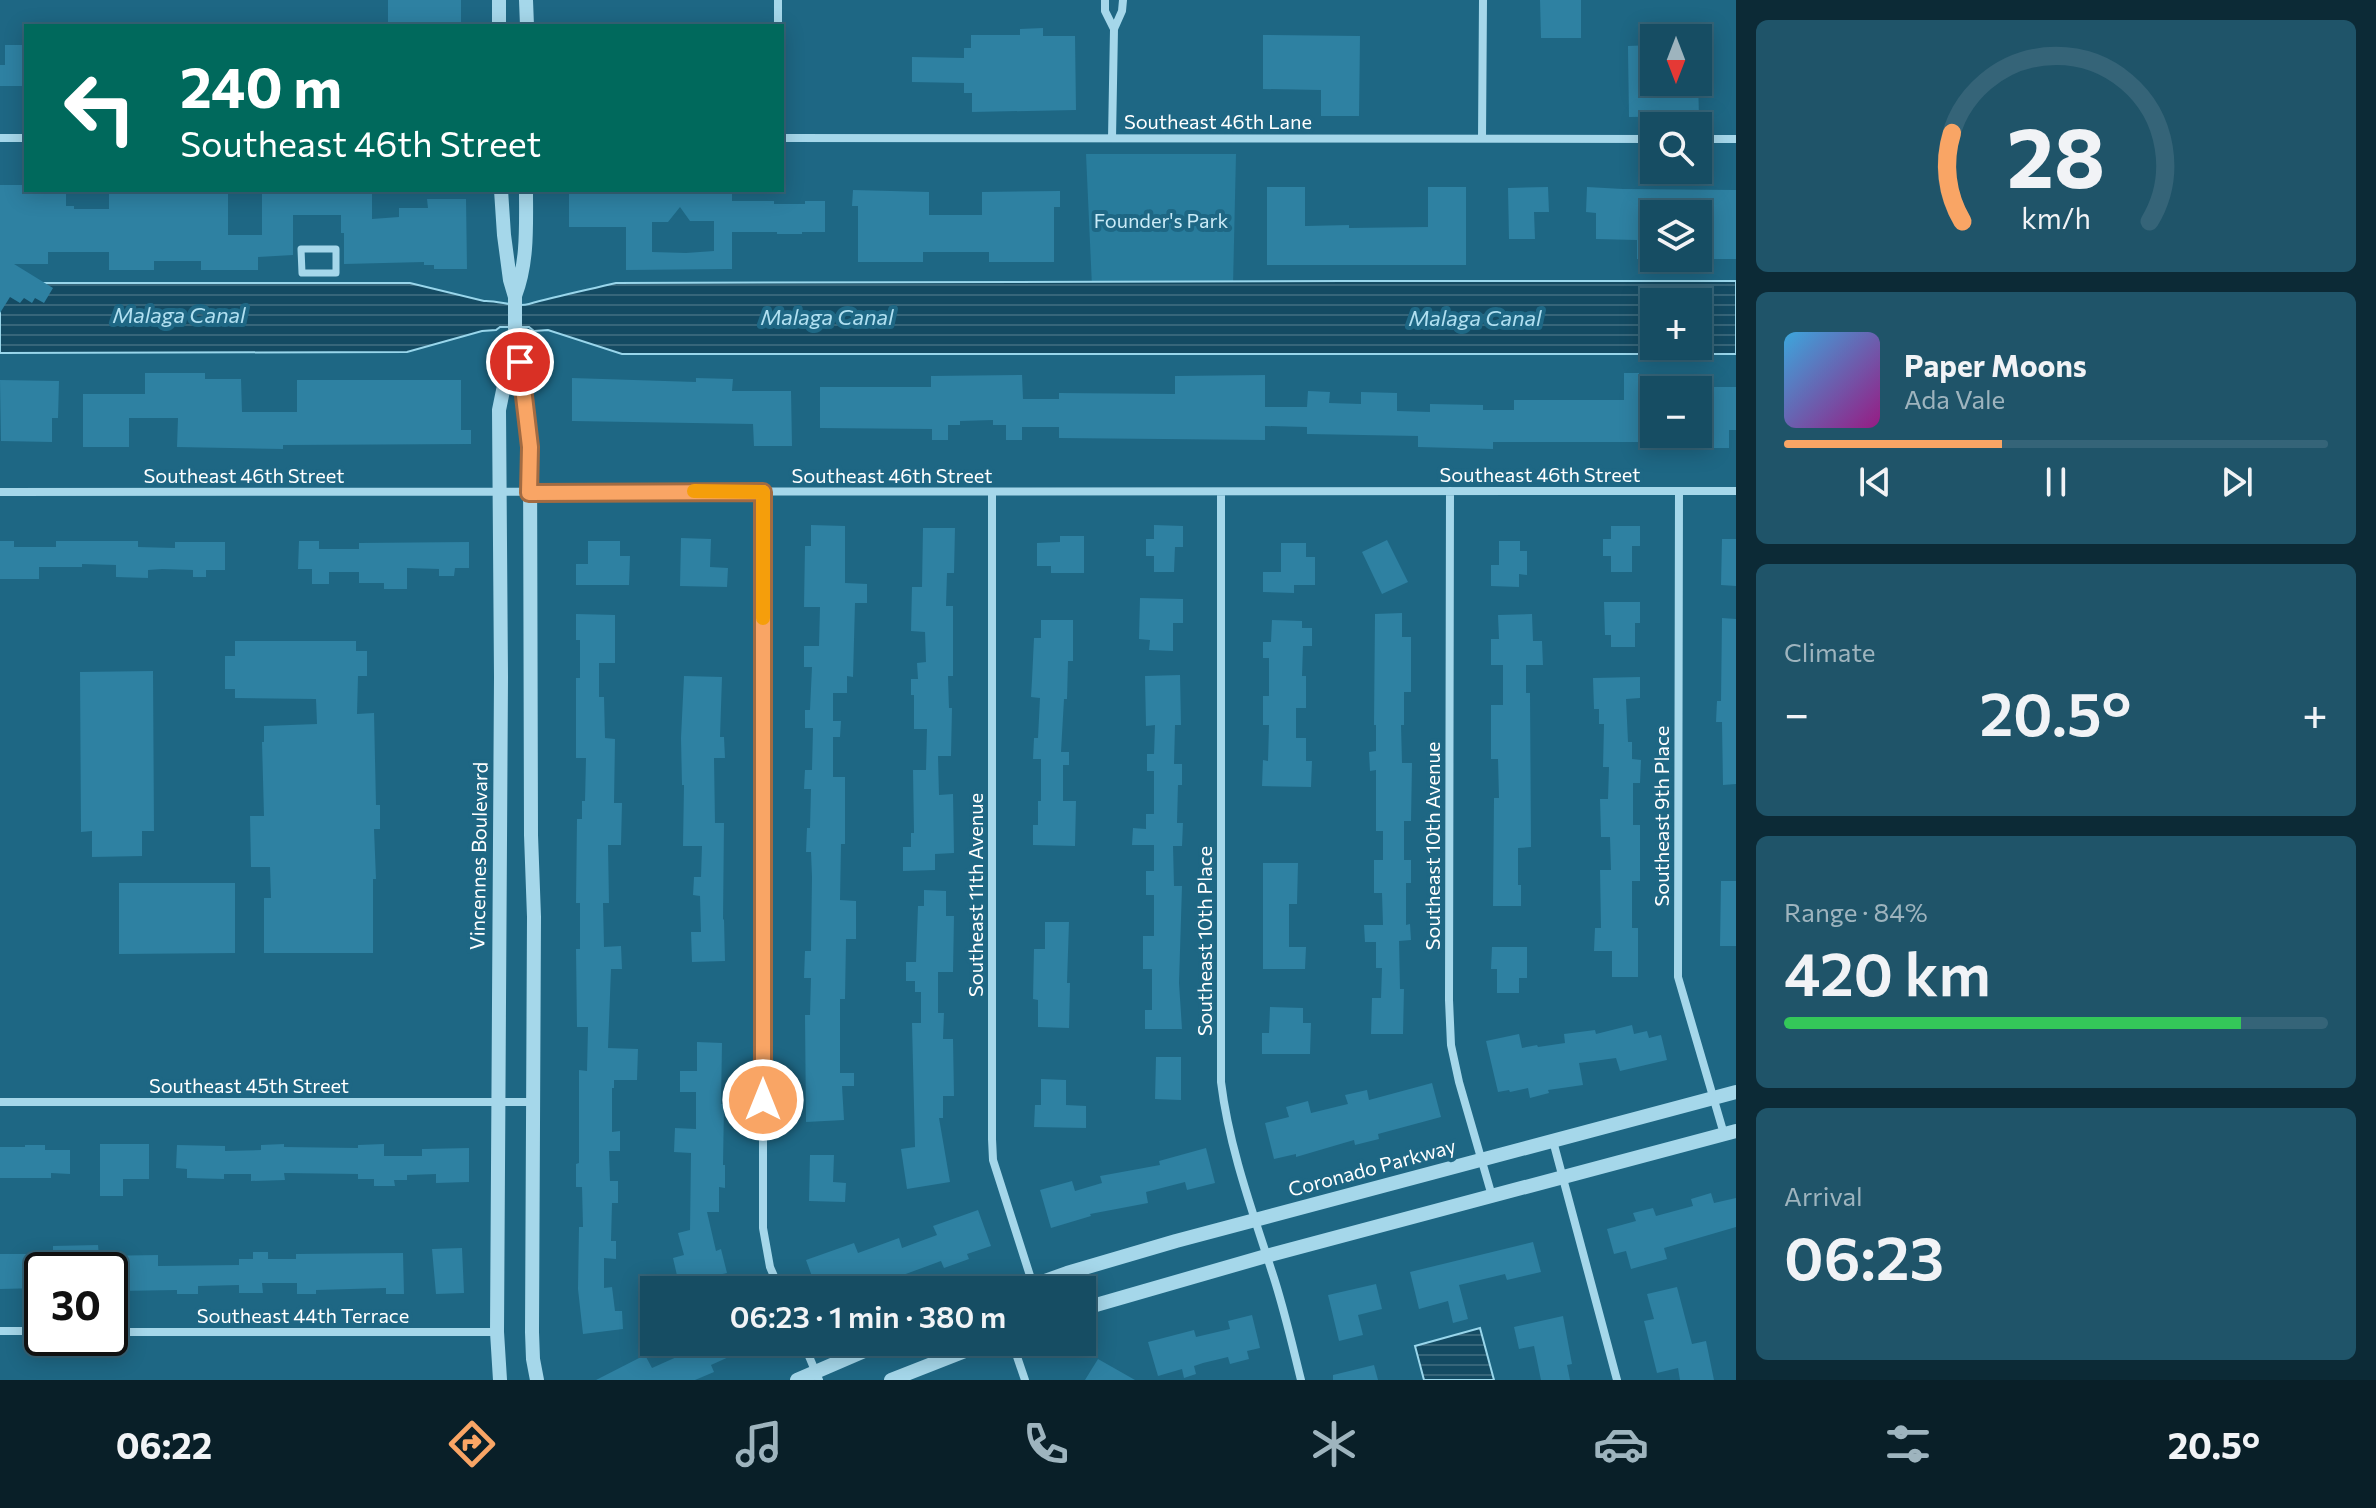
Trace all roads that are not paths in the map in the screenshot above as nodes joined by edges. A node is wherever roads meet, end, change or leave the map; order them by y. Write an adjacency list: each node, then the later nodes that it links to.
1 (499, 0): 7 (street)
2 (526, 0): 8 (street)
3 (778, 0): 9 (street)
4 (1105, 0): 10 (street)
5 (1123, 0): 10 (street)
6 (1483, 0): 15 (street)
7 (499, 24)
8 (527, 24)
9 (778, 24)
10 (1114, 29): 14 (street)
11 (0, 138): 12 (street)
12 (24, 138)
13 (784, 138): 14 (street, Southeast 46th Lane)
14 (1112, 138): 15 (street, Southeast 46th Lane)
15 (1482, 138): 16 (street, Southeast 46th Lane)
16 (1640, 139)
17 (1712, 139): 18 (street)
18 (1736, 139)
19 (501, 192): 22 (street, Vincennes Boulevard)
20 (526, 192): 22 (street, Vincennes Boulevard)
21 (336, 273): 21 (street)
22 (515, 297): 23 (street, Vincennes Boulevard)
23 (515, 334): 28 (street, Vincennes Boulevard); 31 (street, Vincennes Boulevard)
24 (1450, 491): 25 (street, Southeast 46th Street); 30 (street, Southeast 46th Street); 40 (street, Southeast 10th Avenue)
25 (1679, 491): 26 (street, Southeast 46th Street); 34 (street, Southeast 9th Place)
26 (1736, 491)
27 (0, 492): 28 (street, Southeast 46th Street)
28 (499, 492): 31 (street, Southeast 46th Street); 36 (street, Vincennes Boulevard)
29 (763, 492): 31 (street, Southeast 46th Street); 32 (street, Southeast 46th Street); 45 (street)
30 (1221, 492): 32 (street, Southeast 46th Street); 43 (street, Southeast 10th Place)
31 (529, 493): 37 (street, Vincennes Boulevard)
32 (992, 493): 46 (street, Southeast 11th Avenue)
33 (1736, 1092): 34 (street, Coronado Parkway)
34 (1713, 1098): 38 (street, Southeast 9th Place); 39 (street, Coronado Parkway)
35 (0, 1102): 36 (street, Southeast 45th Street)
36 (498, 1102): 37 (street, Southeast 45th Street); 52 (street, Vincennes Boulevard)
37 (533, 1102): 59 (street, Vincennes Boulevard)
38 (1730, 1132): 41 (street)
39 (1553, 1141): 40 (street, Coronado Parkway); 41 (street)
40 (1482, 1160): 42 (street, Southeast 10th Avenue); 43 (street, Coronado Parkway)
41 (1563, 1177): 42 (street); 64 (street)
42 (1492, 1196): 44 (street)
43 (1254, 1221): 44 (street, Southeast 10th Place); 47 (street, Coronado Parkway)
44 (1266, 1256): 48 (street); 63 (street, Southeast 10th Place)
45 (774, 1276)
46 (1026, 1276)
47 (1064, 1276)
48 (1096, 1305)
49 (0, 1331): 50 (street)
50 (24, 1331)
51 (128, 1332): 52 (street, Southeast 44th Terrace)
52 (497, 1332): 58 (street, Vincennes Boulevard)
53 (809, 1356): 57 (street)
54 (857, 1356): 57 (street)
55 (952, 1356): 61 (street)
56 (1017, 1356): 62 (street)
57 (817, 1376): 60 (street)
58 (500, 1380)
59 (537, 1380)
60 (797, 1380)
61 (891, 1380)
62 (1025, 1380)
63 (1301, 1380)
64 (1617, 1380)

